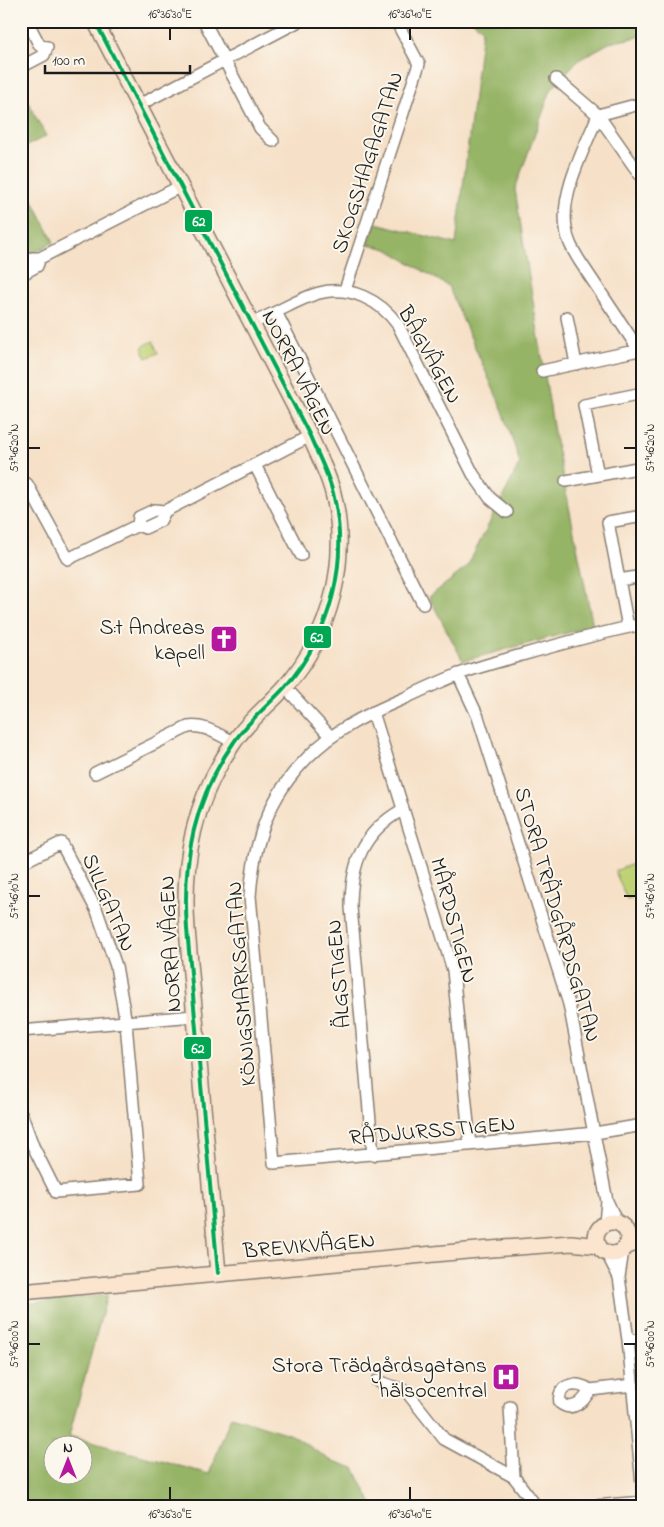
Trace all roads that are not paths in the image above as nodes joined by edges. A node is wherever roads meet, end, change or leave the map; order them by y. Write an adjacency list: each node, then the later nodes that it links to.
1 (27, 21): 7 (street)
2 (96, 21): 10 (street, NORRA VÄGEN)
3 (204, 21): 6 (street)
4 (299, 21): 6 (street)
5 (396, 21): 18 (street, SKOGSHAGAGATAN)
6 (225, 61): 10 (street); 12 (street)
7 (21, 67)
8 (556, 79): 11 (street)
9 (643, 103): 11 (street)
10 (139, 105): 14 (street, NORRA VÄGEN)
11 (598, 115): 13 (street); 22 (street)
12 (273, 141)
13 (643, 179)
14 (181, 186): 15 (street); 21 (street, NORRA VÄGEN)
15 (40, 258): 16 (street); 17 (street)
16 (21, 263)
17 (21, 275)
18 (345, 290): 19 (street, BÅGVÄGEN); 32 (street, BÅGVÄGEN)
19 (276, 312): 21 (street, BÅGVÄGEN); 37 (street)
20 (567, 317): 23 (street)
21 (251, 324): 26 (street, NORRA VÄGEN)
22 (641, 353): 23 (street)
23 (576, 364): 24 (street)
24 (542, 371)
25 (643, 392): 29 (street)
26 (310, 436): 27 (street); 41 (street, NORRA VÄGEN)
27 (255, 465): 31 (street); 34 (street)
28 (643, 467): 29 (street)
29 (598, 475): 30 (street)
30 (566, 481)
31 (21, 483)
32 (507, 512)
33 (643, 516): 36 (street)
34 (301, 555)
35 (643, 576): 36 (street)
36 (619, 580): 39 (street)
37 (423, 604)
38 (643, 624): 39 (street, KÖNIGSMARKSGATAN)
39 (628, 627): 40 (street, KÖNIGSMARKSGATAN)
40 (458, 674): 42 (street, KÖNIGSMARKSGATAN); 53 (street, STORA TRÄDGÅRDSGATAN)
41 (285, 686): 43 (street); 44 (street, NORRA VÄGEN)
42 (373, 712): 43 (street, KÖNIGSMARKSGATAN); 46 (street, MÅRDSTIGEN)
43 (330, 736): 56 (street, KÖNIGSMARKSGATAN)
44 (234, 742): 45 (street); 48 (street, NORRA VÄGEN)
45 (95, 773)
46 (402, 810): 54 (street, MÅRDSTIGEN); 55 (street, ÄLGSTIGEN)
47 (21, 863): 49 (street, SILLGATAN)
48 (194, 1016): 49 (street); 63 (street, NORRA VÄGEN)
49 (126, 1023): 50 (street); 51 (street)
50 (21, 1031)
51 (21, 1113)
52 (643, 1126): 53 (street, RÅDJURSSTIGEN)
53 (595, 1133): 54 (street, RÅDJURSSTIGEN); 57 (street, STORA TRÄDGÅRDSGATAN)
54 (470, 1145): 55 (street, RÅDJURSSTIGEN)
55 (373, 1155): 56 (street, RÅDJURSSTIGEN)
56 (274, 1163)
57 (611, 1226): 58 (street); 60 (street, BREVIKVÄGEN); 61 (street); 62 (street)
58 (643, 1232)
59 (643, 1240): 62 (street)
60 (571, 1242): 61 (street, BREVIKVÄGEN); 63 (street, BREVIKVÄGEN)
61 (603, 1249): 62 (street); 64 (street)
62 (624, 1249): 64 (street)
63 (218, 1273): 65 (street, BREVIKVÄGEN)
64 (619, 1277): 66 (street)
65 (21, 1292)
66 (628, 1340): 67 (street); 69 (street)
67 (643, 1341)
68 (377, 1380): 72 (street)
69 (633, 1385): 70 (street); 73 (street)
70 (590, 1390)
71 (510, 1407): 72 (street)
72 (514, 1477): 75 (street)
73 (643, 1494)
74 (643, 1502): 76 (street)
75 (536, 1506)
76 (595, 1506)

